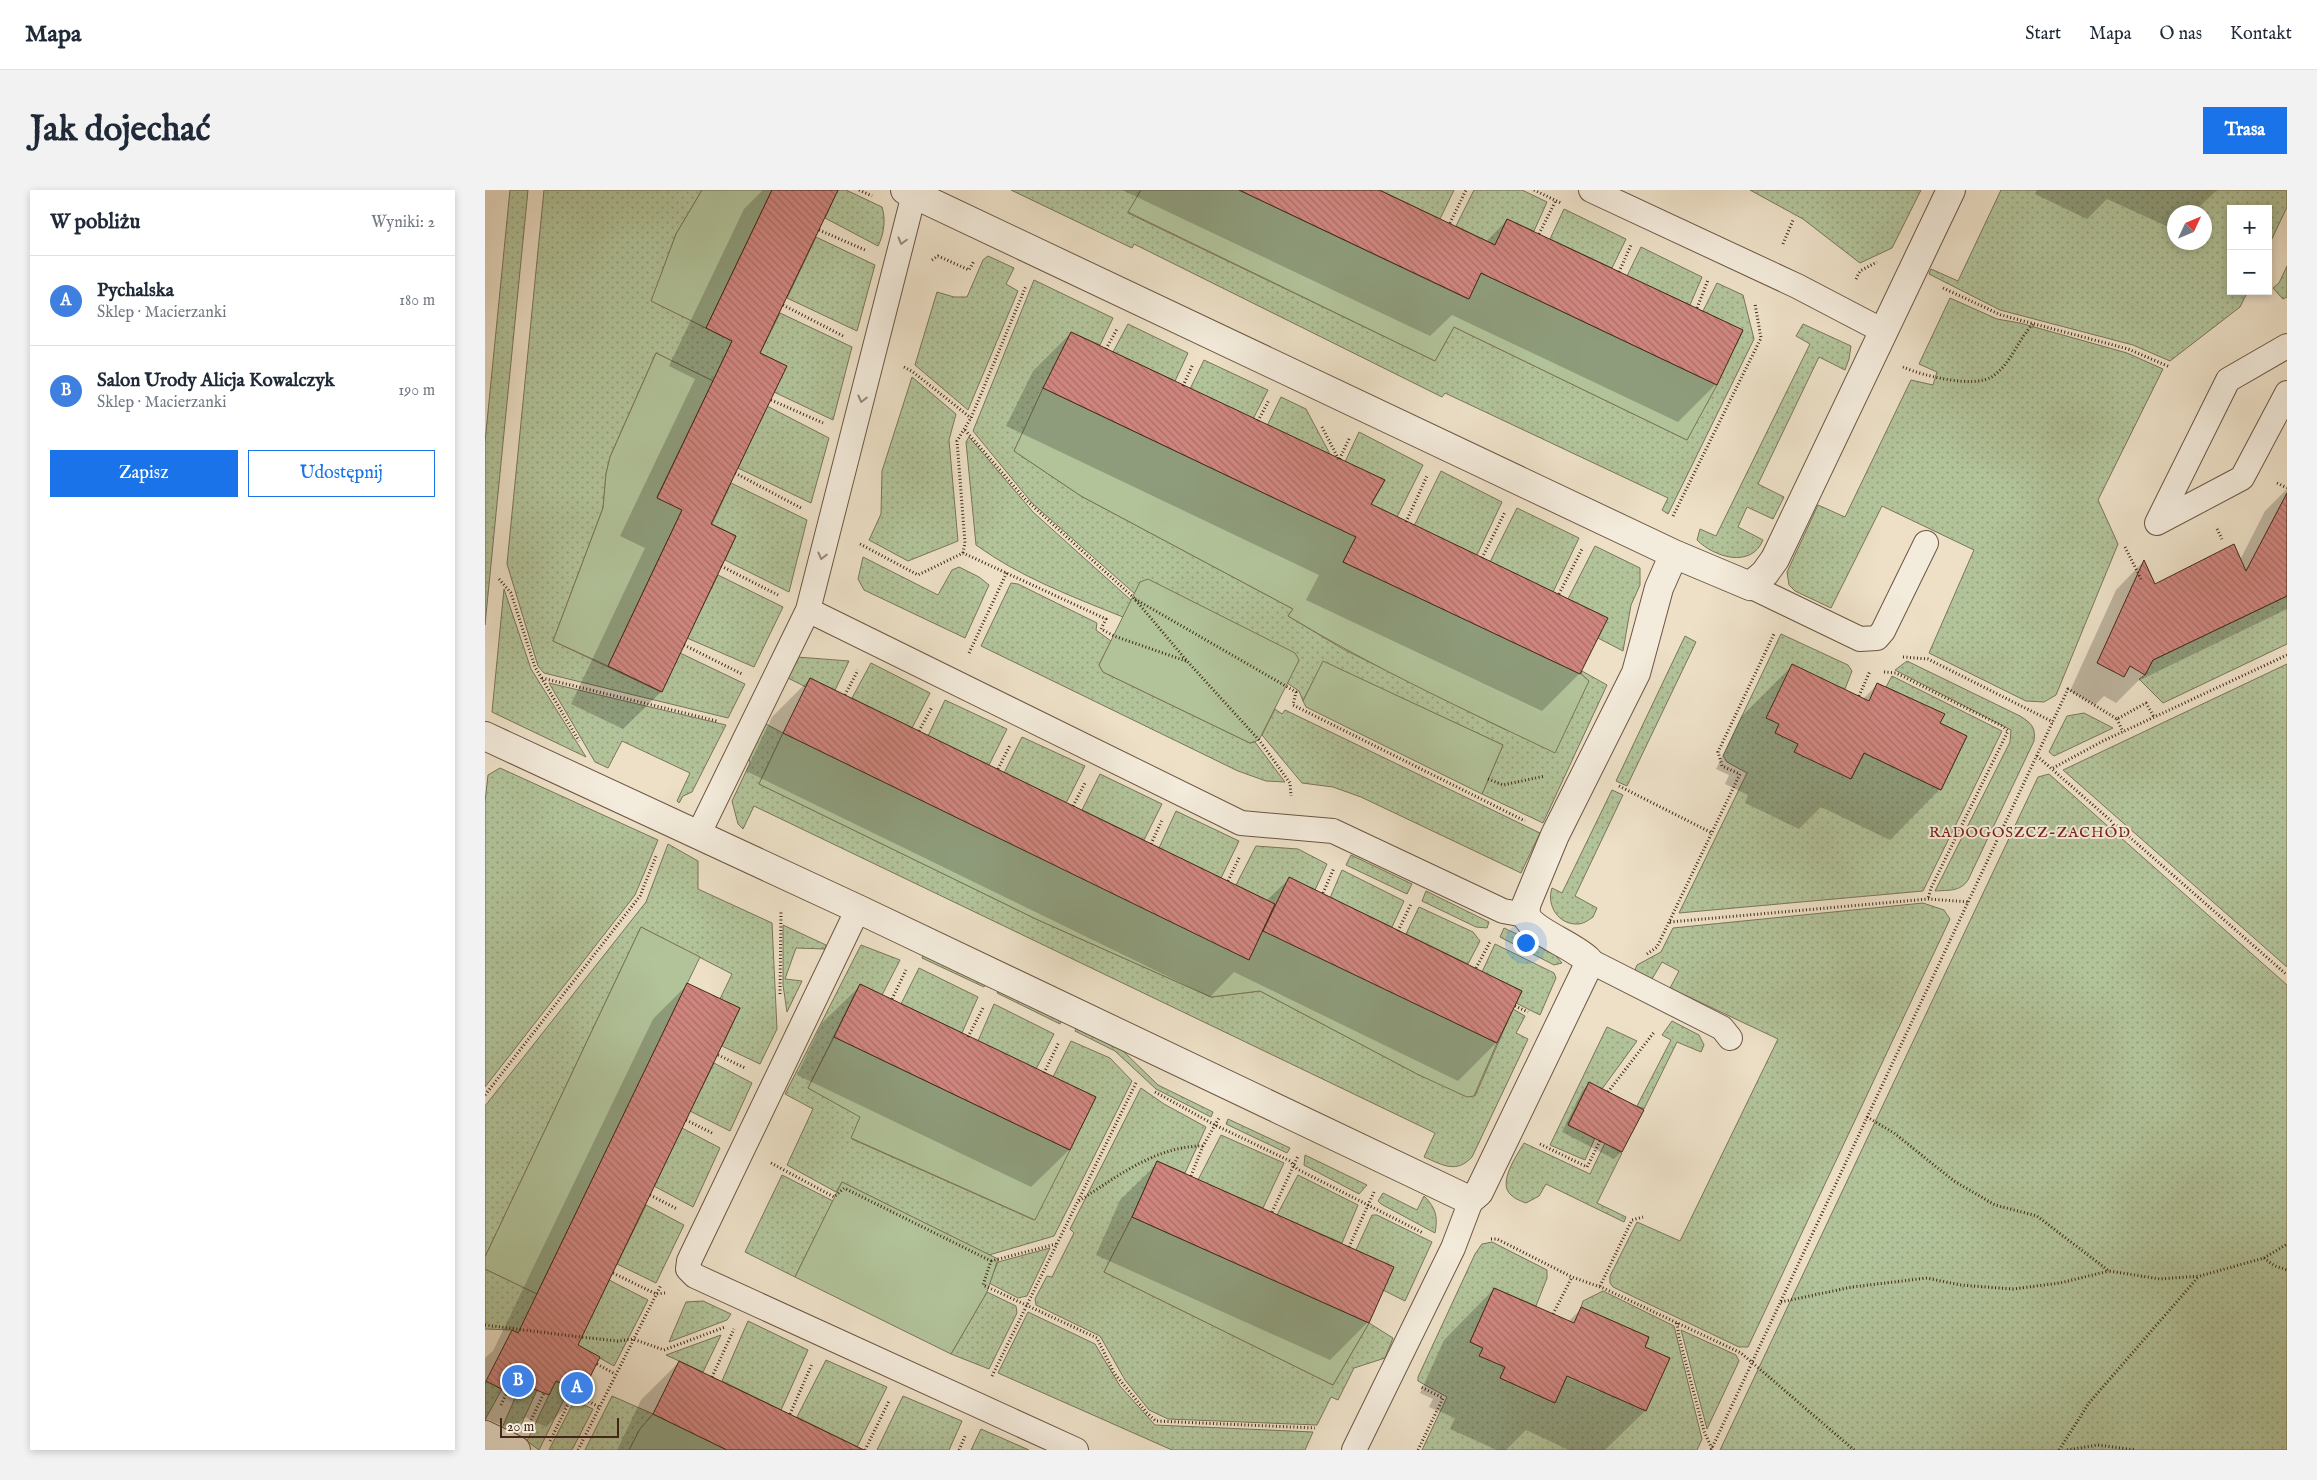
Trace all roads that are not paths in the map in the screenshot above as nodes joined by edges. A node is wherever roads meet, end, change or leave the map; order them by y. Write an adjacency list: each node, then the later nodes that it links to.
1 (1591, 190): 4 (lane)
2 (1951, 190): 4 (street)
3 (910, 192): 8 (street); 10 (lane, one-way to 10)
4 (1883, 331): 9 (street)
5 (2287, 346): 6 (lane)
6 (2287, 393)
7 (1926, 543): 9 (lane)
8 (1674, 554): 9 (street); 14 (street)
9 (1750, 586)
10 (808, 610): 12 (lane); 14 (lane)
11 (485, 736): 12 (street)
12 (698, 835): 13 (street)
13 (858, 909): 17 (street); 20 (lane)
14 (1525, 915): 15 (street)
15 (1588, 960): 16 (lane); 17 (street)
16 (1729, 1038)
17 (1472, 1198): 21 (lane)
18 (485, 1435): 19 (street)
19 (516, 1450)
20 (1075, 1450)
21 (1354, 1450)

